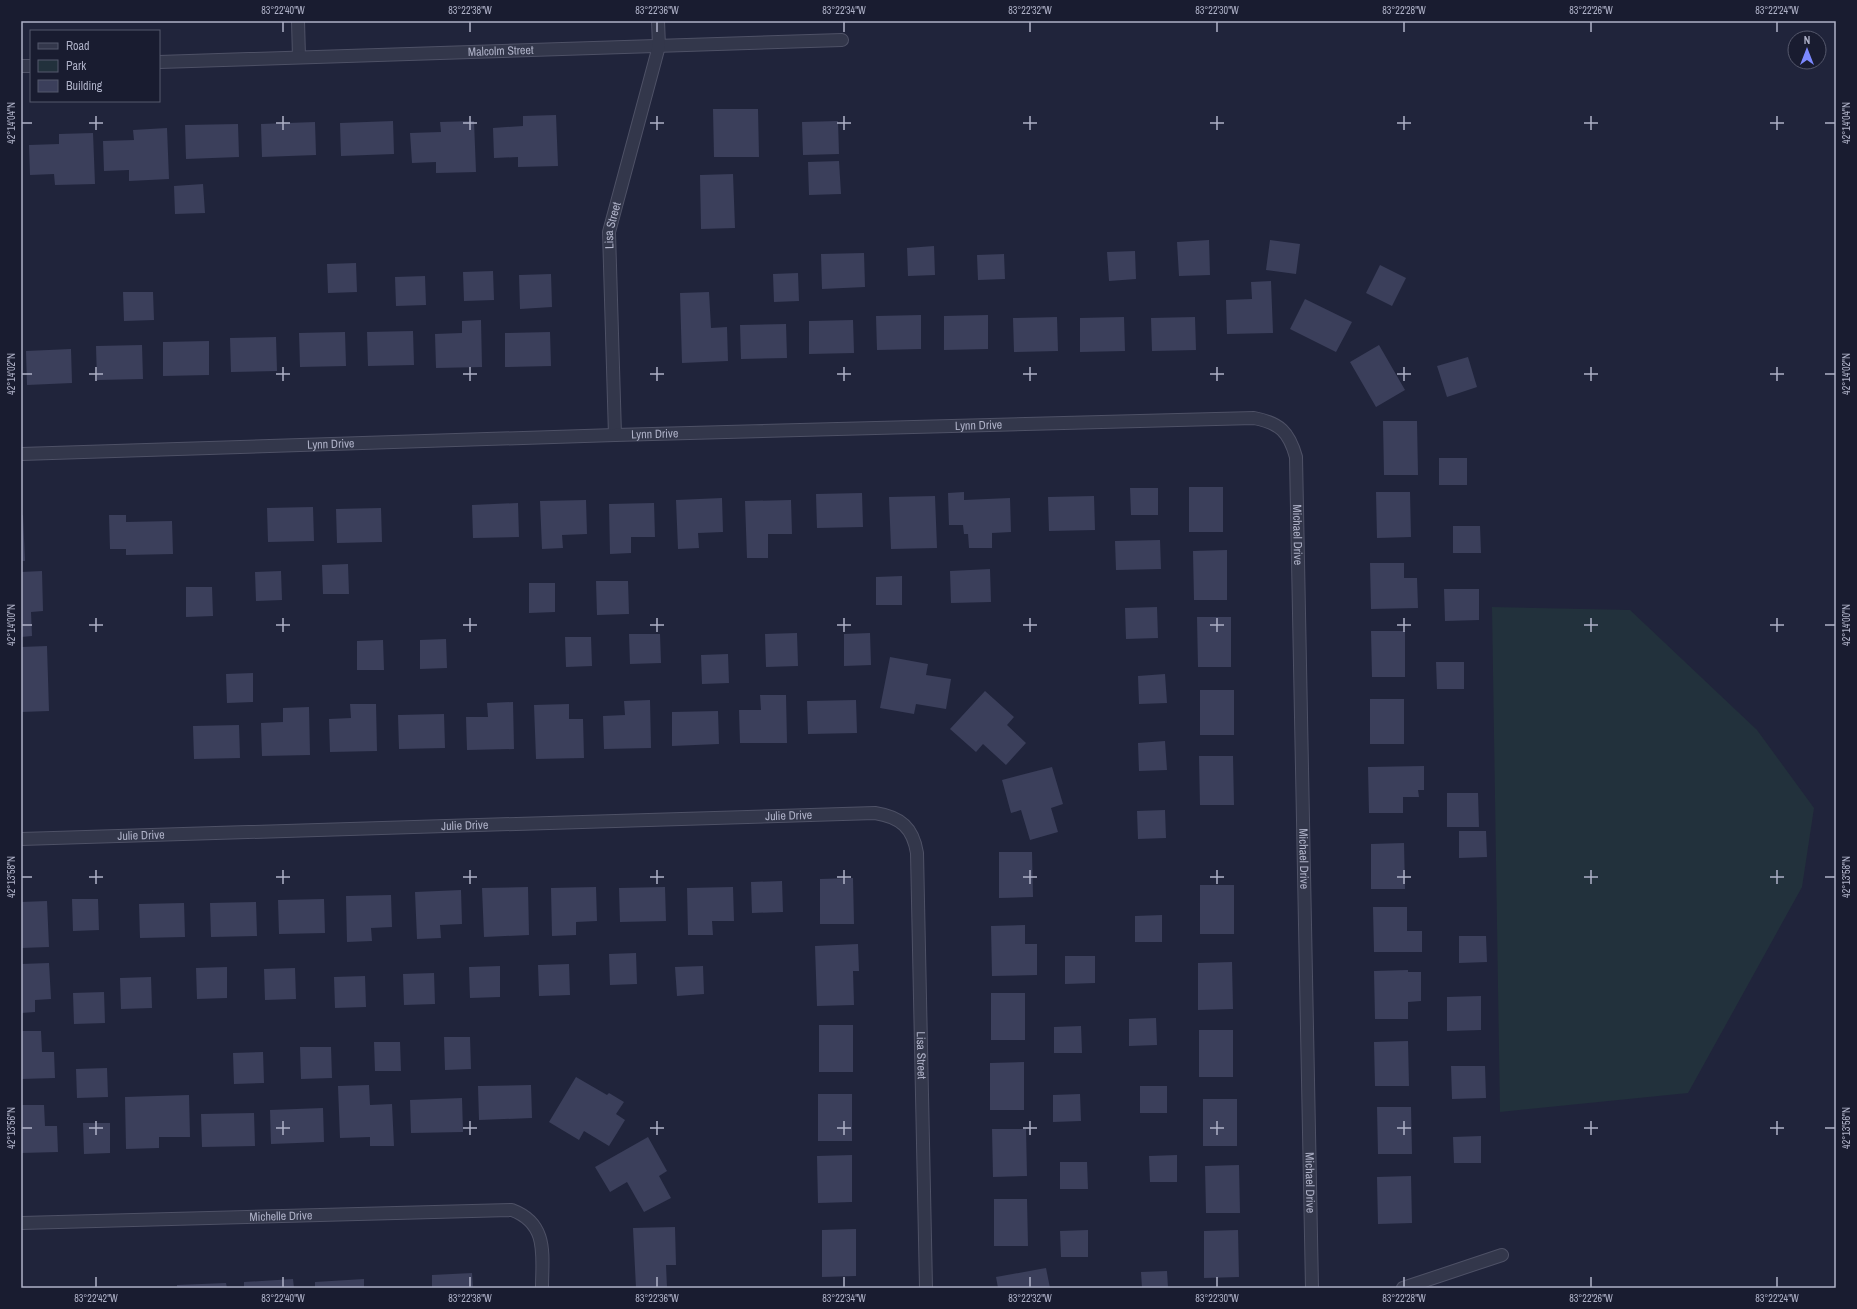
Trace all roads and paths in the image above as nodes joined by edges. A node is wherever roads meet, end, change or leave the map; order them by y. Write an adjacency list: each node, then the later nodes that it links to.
1 (298, 21): 5 (street)
2 (658, 21): 4 (street, Lisa Street)
3 (842, 40): 4 (street, Malcolm Street)
4 (659, 46): 5 (street, Malcolm Street); 8 (street, Lisa Street)
5 (299, 57): 6 (street, Malcolm Street)
6 (160, 62)
7 (1285, 432): 8 (street, Lynn Drive); 16 (street, Michael Drive)
8 (615, 435): 9 (street, Lynn Drive)
9 (21, 454)
10 (904, 826): 11 (street, Julie Drive); 15 (street, Lisa Street)
11 (21, 839)
12 (21, 1223): 14 (street, Michelle Drive)
13 (1502, 1255): 17 (street)
14 (542, 1288)
15 (926, 1288)
16 (1312, 1288)
17 (1403, 1288)

